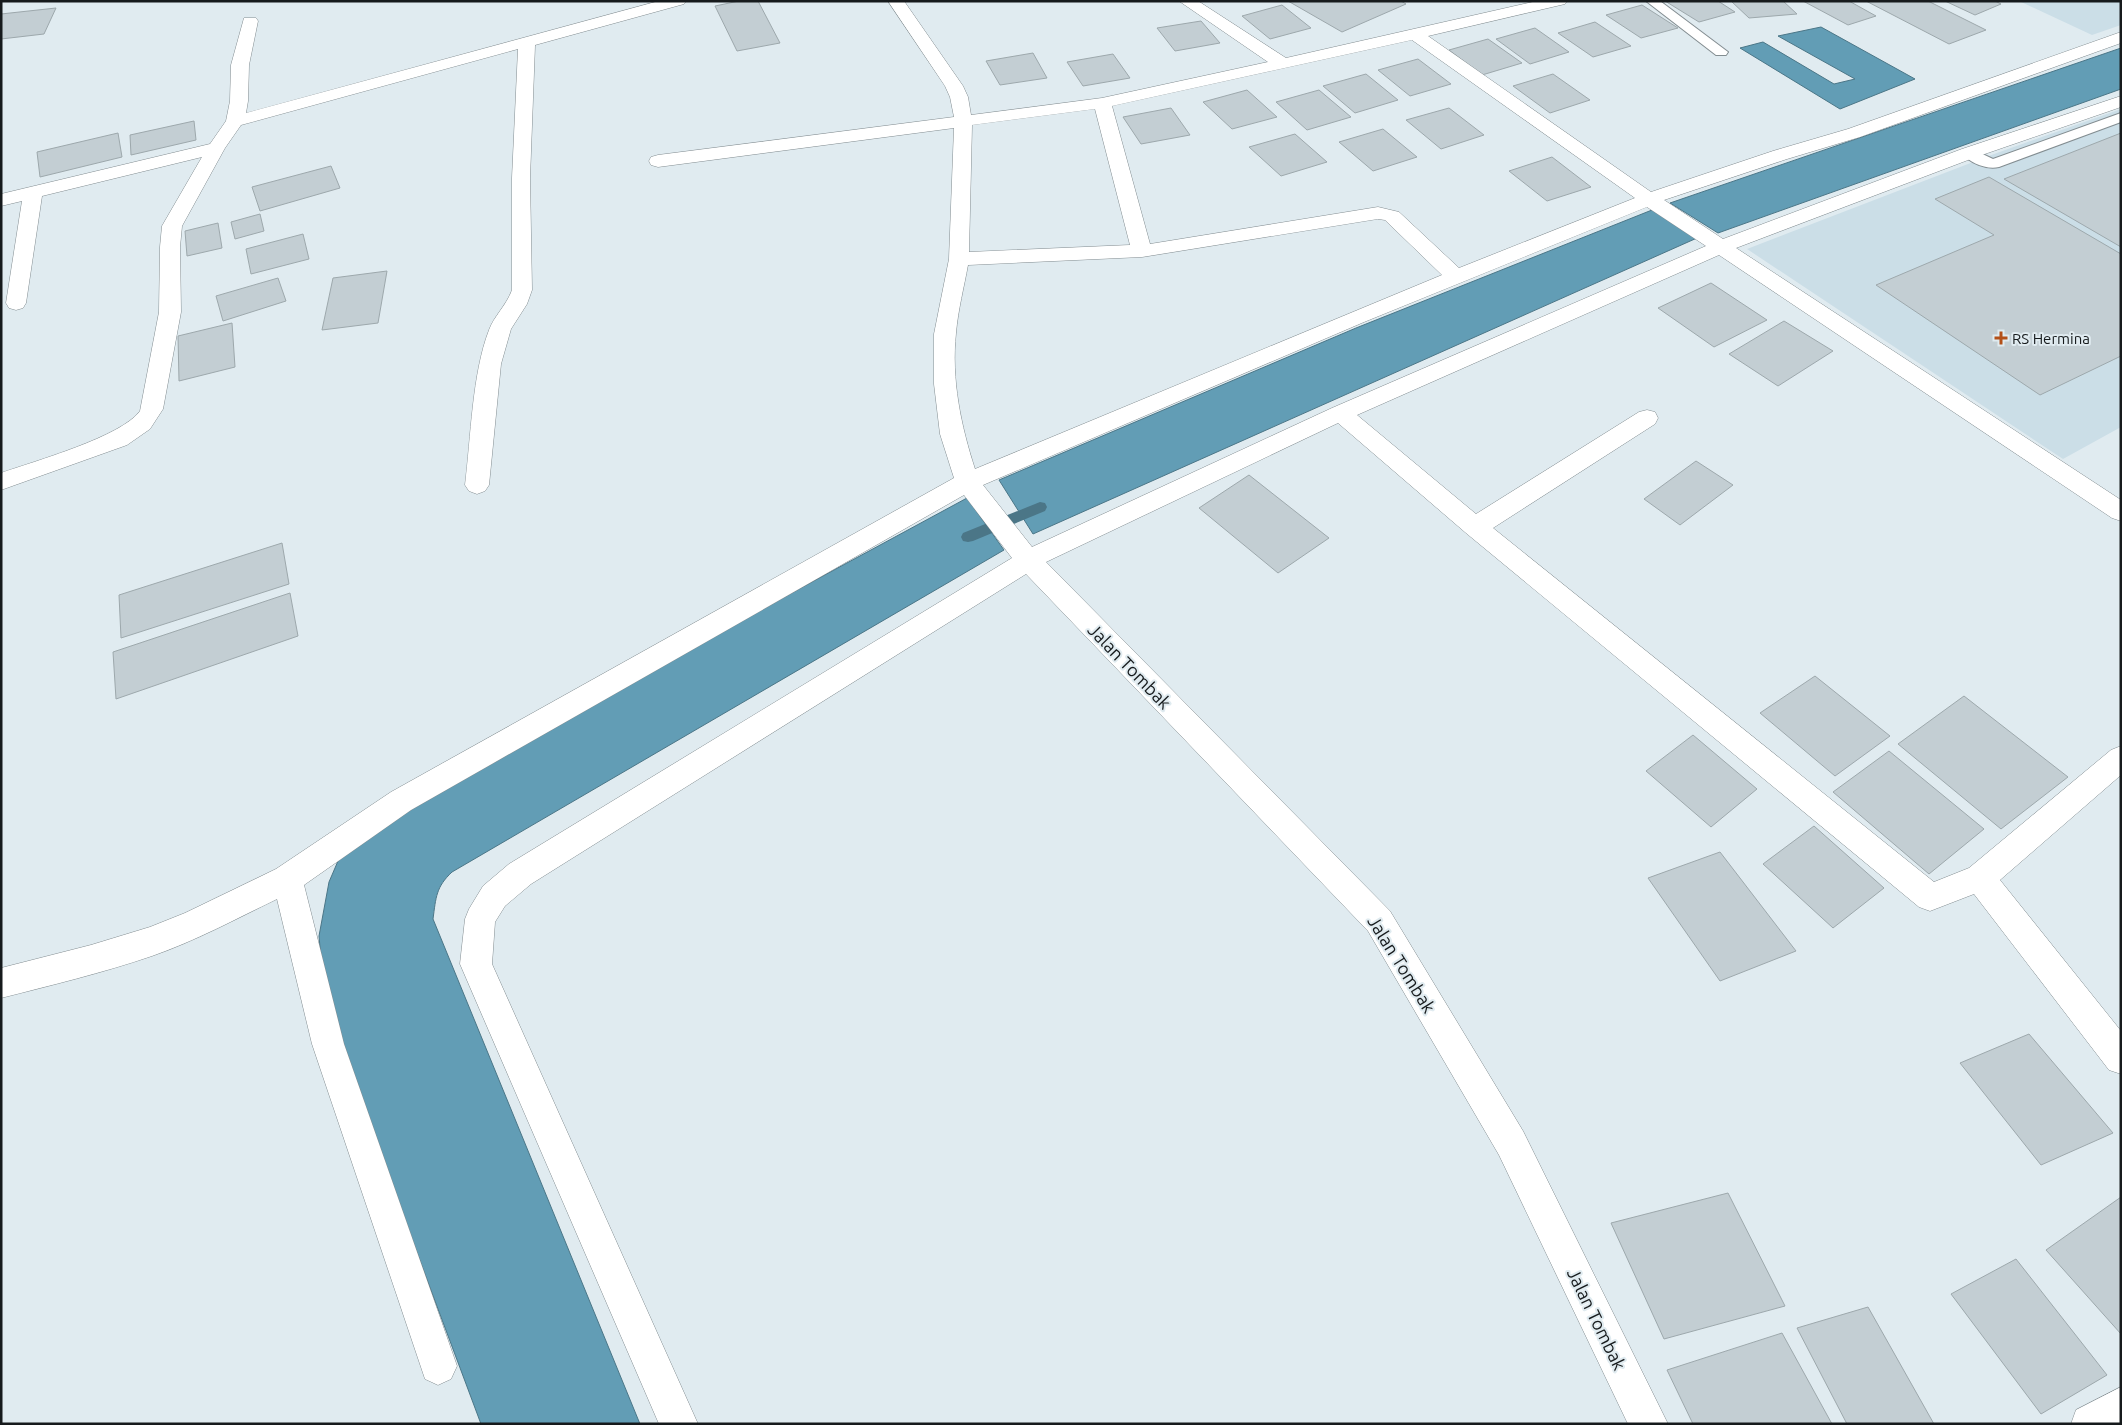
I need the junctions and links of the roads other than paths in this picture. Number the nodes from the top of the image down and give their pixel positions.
1 (678, 1) edge
2 (896, 1) edge
3 (1187, 1) edge
4 (1559, 1) edge
5 (1652, 1) edge
6 (250, 21) dead end
7 (1413, 34) junction
8 (2121, 38) edge
9 (527, 42) junction
10 (1721, 52) dead end
11 (1283, 64) junction
12 (2121, 101) edge
13 (1102, 103) junction
14 (2121, 117) edge
15 (235, 121) junction
16 (962, 123) junction
17 (216, 148) junction
18 (1969, 153) junction
19 (658, 161) dead end
20 (33, 192) junction
21 (1, 200) edge
22 (1654, 201) junction
23 (1716, 242) junction
24 (1142, 251) junction
25 (959, 259) junction
26 (1456, 277) junction
27 (16, 303) dead end
28 (1340, 413) junction
29 (1647, 418) dead end
30 (1, 482) edge
31 (477, 485) dead end
32 (973, 490) junction
33 (2121, 512) edge
34 (1475, 527) junction
35 (1023, 555) junction
36 (2121, 758) edge
37 (1980, 878) junction
38 (287, 879) junction
39 (1, 982) edge
40 (2121, 1058) edge
41 (438, 1366) dead end
42 (2121, 1406) edge
43 (679, 1424) edge
44 (1649, 1424) edge
45 (2090, 1424) edge

1 - 9 street
2 - 16 street
3 - 11 street
4 - 7 street
5 - 10 lane
6 - 15 street
7 - 11 street
7 - 22 street
8 - 22 street
9 - 15 street
9 - 31 street
11 - 13 street
12 - 18 street
13 - 16 street
13 - 24 street
14 - 18 lane
15 - 17 street
16 - 19 street
16 - 25 street
17 - 20 street
17 - 30 street
18 - 23 street
20 - 21 street
20 - 27 street
22 - 23 street
22 - 26 street
23 - 28 street
23 - 33 street
24 - 25 street
24 - 26 street
25 - 32 street
26 - 32 street
28 - 34 street
28 - 35 street
29 - 34 street
32 - 35 street, Jalan Tombak
32 - 38 street
34 - 37 street
35 - 43 street
35 - 44 street, Jalan Tombak
36 - 37 street
37 - 40 street
38 - 39 street
38 - 41 street
42 - 45 street

